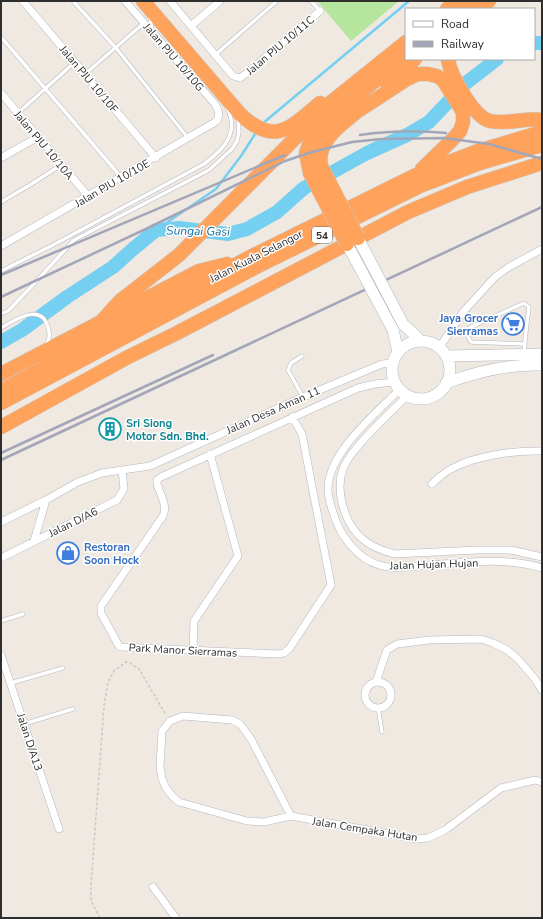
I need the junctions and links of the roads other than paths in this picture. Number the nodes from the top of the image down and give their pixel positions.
1 (23, 1) edge
2 (74, 1) edge
3 (125, 1) edge
4 (170, 1) edge
5 (220, 1) edge
6 (277, 1) edge
7 (312, 1) edge
8 (457, 1) edge
9 (470, 1) edge
10 (489, 1) edge
11 (493, 1) edge
12 (144, 6) edge
13 (448, 8) edge
14 (461, 8) edge
15 (478, 8) edge
16 (485, 8) edge
17 (320, 11) joint
18 (150, 16) junction
19 (144, 23) junction
20 (191, 26) junction
21 (153, 34) junction
22 (1, 37) edge
23 (405, 43) edge
24 (116, 48) junction
25 (215, 54) junction
26 (183, 55) dead end
27 (405, 56) edge
28 (414, 60) edge
29 (448, 60) edge
30 (75, 62) junction
31 (377, 65) junction
32 (85, 74) junction
33 (447, 77) junction
34 (46, 88) junction
35 (1, 93) edge
36 (226, 102) junction
37 (468, 110) junction
38 (358, 111) junction
39 (18, 113) junction
40 (219, 116) joint
41 (542, 120) edge
42 (542, 132) edge
43 (38, 138) junction
44 (188, 138) junction
45 (542, 145) edge
46 (1, 158) edge
47 (156, 158) junction
48 (542, 163) edge
49 (61, 165) junction
50 (315, 169) junction
51 (416, 175) junction
52 (121, 177) junction
53 (88, 196) junction
54 (1, 202) edge
55 (353, 241) junction
56 (1, 246) edge
57 (542, 249) edge
58 (250, 257) junction
59 (1, 271) edge
60 (1, 314) edge
61 (102, 321) junction
62 (1, 328) edge
63 (421, 342) junction
64 (524, 349) junction
65 (398, 352) junction
66 (443, 352) junction
67 (542, 354) edge
68 (37, 355) junction
69 (302, 356) dead end
70 (392, 363) junction
71 (542, 365) edge
72 (1, 374) edge
73 (446, 384) junction
74 (400, 389) junction
75 (1, 391) edge
76 (303, 396) junction
77 (1, 403) edge
78 (292, 417) junction
79 (1, 427) edge
80 (542, 451) edge
81 (210, 454) junction
82 (122, 470) junction
83 (432, 484) dead end
84 (46, 500) junction
85 (1, 522) edge
86 (34, 541) junction
87 (542, 557) edge
88 (1, 558) edge
89 (542, 568) edge
90 (23, 614) dead end
91 (1, 621) edge
92 (193, 651) junction
93 (1, 655) edge
94 (63, 668) dead end
95 (376, 682) junction
96 (11, 683) junction
97 (542, 690) edge
98 (378, 708) junction
99 (73, 709) dead end
100 (24, 724) junction
101 (382, 732) dead end
102 (542, 782) edge
103 (291, 816) junction
104 (59, 829) dead end
105 (153, 887) dead end
106 (176, 918) edge

1 - 30 street, Jalan PJU 10/10F
2 - 24 lane
3 - 19 street, Jalan PJU 10/10G
4 - 20 street
5 - 20 street
6 - 25 lane
7 - 17 lane
8 - 13 highway
9 - 14 highway
10 - 15 highway
11 - 16 highway
12 - 18 lane
12 - 36 highway
17 - 25 street, Jalan PJU 10/11C
18 - 21 lane
18 - 26 lane
19 - 21 street, Jalan PJU 10/10G
19 - 24 lane
20 - 25 street
21 - 40 street, Jalan PJU 10/10G
22 - 34 lane
23 - 31 highway
24 - 32 lane
24 - 44 lane
27 - 50 highway
28 - 38 highway
29 - 33 highway
30 - 32 street, Jalan PJU 10/10F
30 - 34 lane
31 - 36 highway
31 - 61 highway
32 - 47 street, Jalan PJU 10/10F
33 - 37 highway
33 - 38 highway
34 - 39 lane
34 - 52 lane
35 - 39 street, Jalan PJU 10/10A
36 - 59 lane
36 - 60 lane
37 - 41 highway
37 - 51 highway
38 - 50 highway
39 - 43 street, Jalan PJU 10/10A
40 - 44 street, Jalan PJU 10/10E
42 - 51 highway, Jalan Kuala Selangor / 54
43 - 46 street
43 - 49 street, Jalan PJU 10/10A
44 - 47 street, Jalan PJU 10/10E
45 - 77 highway, Jalan Kuala Selangor / 54
47 - 52 street, Jalan PJU 10/10E
48 - 55 highway
49 - 53 street, Jalan PJU 10/10A
49 - 54 lane
50 - 55 highway, bridge
51 - 58 highway, Jalan Kuala Selangor / 54
52 - 53 street, Jalan PJU 10/10E
53 - 56 street, Jalan PJU 10/10E
55 - 63 street, bridge
55 - 65 street, bridge
55 - 79 highway
57 - 66 street
58 - 61 highway
58 - 75 highway, Jalan Kuala Selangor / 54
61 - 68 highway
62 - 68 lane
63 - 65 street
63 - 66 street
64 - 64 lane
64 - 66 street
64 - 67 street
65 - 70 street
66 - 73 street
68 - 72 highway
69 - 76 lane
70 - 74 street
70 - 76 street, Jalan Desa Aman 11
71 - 73 street
73 - 74 street
74 - 78 street, Park Manor Sierramas
74 - 87 street, Jalan Hujan Hujan
74 - 89 street, Jalan Hujan Hujan
76 - 82 street, Jalan Desa Aman 11
78 - 81 street, Park Manor Sierramas
78 - 92 street, Park Manor Sierramas
80 - 83 street
81 - 92 street
81 - 92 street, Park Manor Sierramas
82 - 84 street, Jalan Desa Aman 11
82 - 86 street, Jalan D/A6
84 - 85 street, Jalan Desa Aman 11
84 - 86 street
86 - 88 street, Jalan D/A6
90 - 91 lane
93 - 96 street, Jalan D/A13
94 - 96 lane
95 - 97 street
95 - 98 street
95 - 98 street
96 - 100 street, Jalan D/A13
98 - 101 lane
99 - 100 lane
100 - 104 street, Jalan D/A13
102 - 103 street, Jalan Cempaka Hutan
103 - 103 street, Jalan Cempaka Hutan
105 - 106 street

